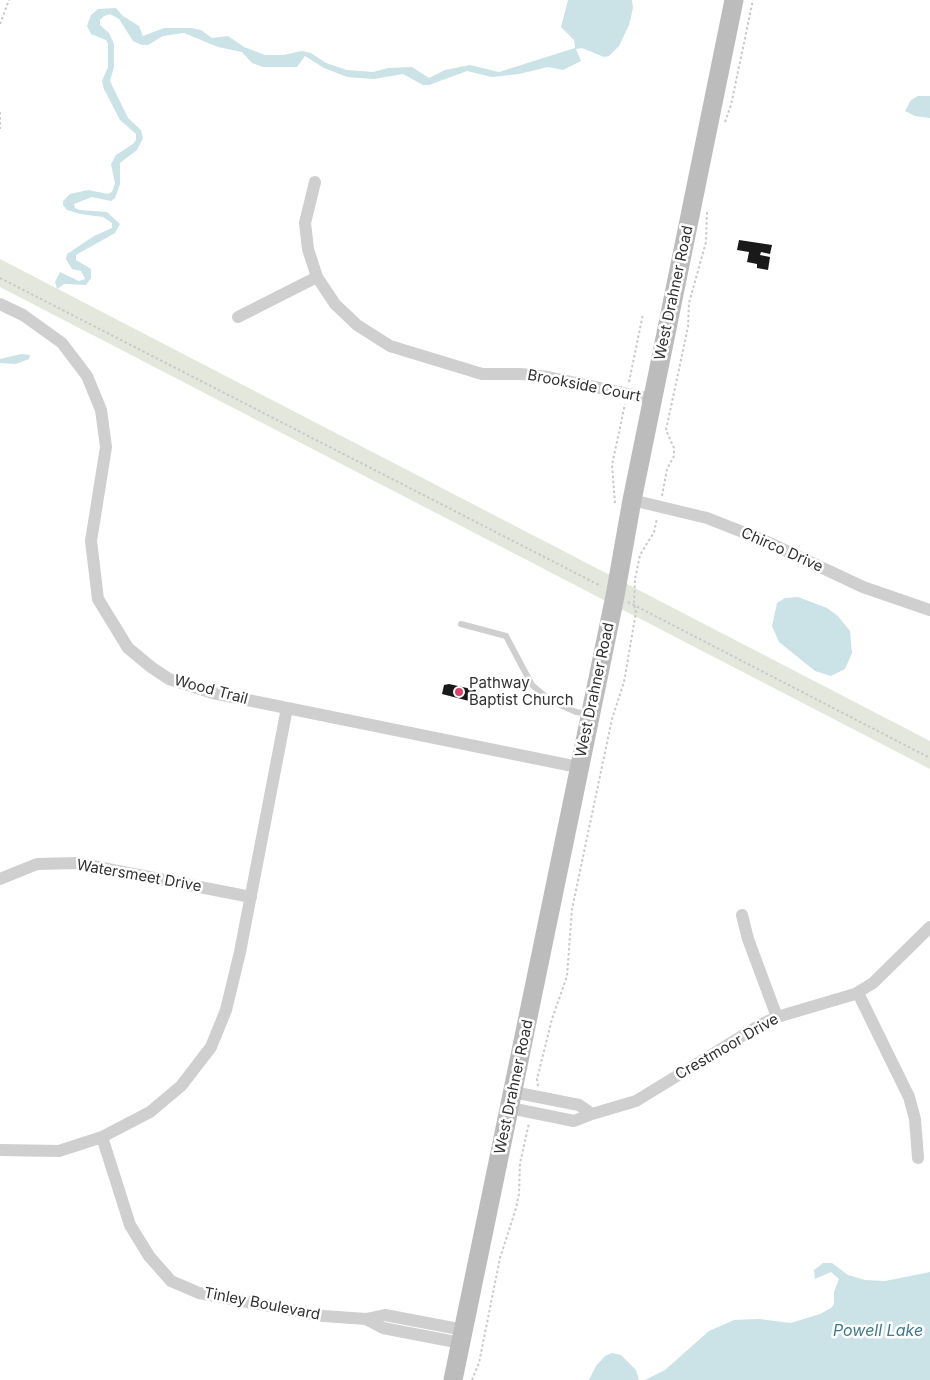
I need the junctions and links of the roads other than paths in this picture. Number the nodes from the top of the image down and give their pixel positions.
1 (734, 0) edge
2 (315, 182) dead end
3 (316, 277) junction
4 (0, 304) edge
5 (238, 317) dead end
6 (652, 399) junction
7 (624, 503) junction
8 (930, 610) edge
9 (461, 624) dead end
10 (287, 708) junction
11 (590, 714) junction
12 (578, 766) junction
13 (0, 879) edge
14 (251, 897) junction
15 (742, 915) dead end
16 (930, 926) edge
17 (858, 993) junction
18 (777, 1016) junction
19 (512, 1100) junction
20 (592, 1114) junction
21 (102, 1138) junction
22 (0, 1150) edge
23 (918, 1158) dead end
24 (462, 1336) junction
25 (453, 1380) edge

1 - 6 street, West Drahner Road
2 - 3 street, Brookside Court
3 - 5 street
3 - 6 street, Brookside Court
4 - 10 street, Wood Trail
6 - 7 street, West Drahner Road
7 - 8 street, Chirco Drive
7 - 11 street, West Drahner Road
9 - 11 lane
10 - 12 street, Wood Trail
10 - 14 street
11 - 12 street, West Drahner Road
12 - 19 street, West Drahner Road
13 - 14 street, Watersmeet Drive
14 - 21 street
15 - 18 street
16 - 17 street, Crestmoor Drive
17 - 18 street, Crestmoor Drive
17 - 23 street
18 - 20 street, Crestmoor Drive
19 - 20 street
19 - 20 street, Crestmoor Drive
19 - 24 street, West Drahner Road
21 - 22 street
21 - 24 street, Tinley Boulevard
24 - 25 street, West Drahner Road

